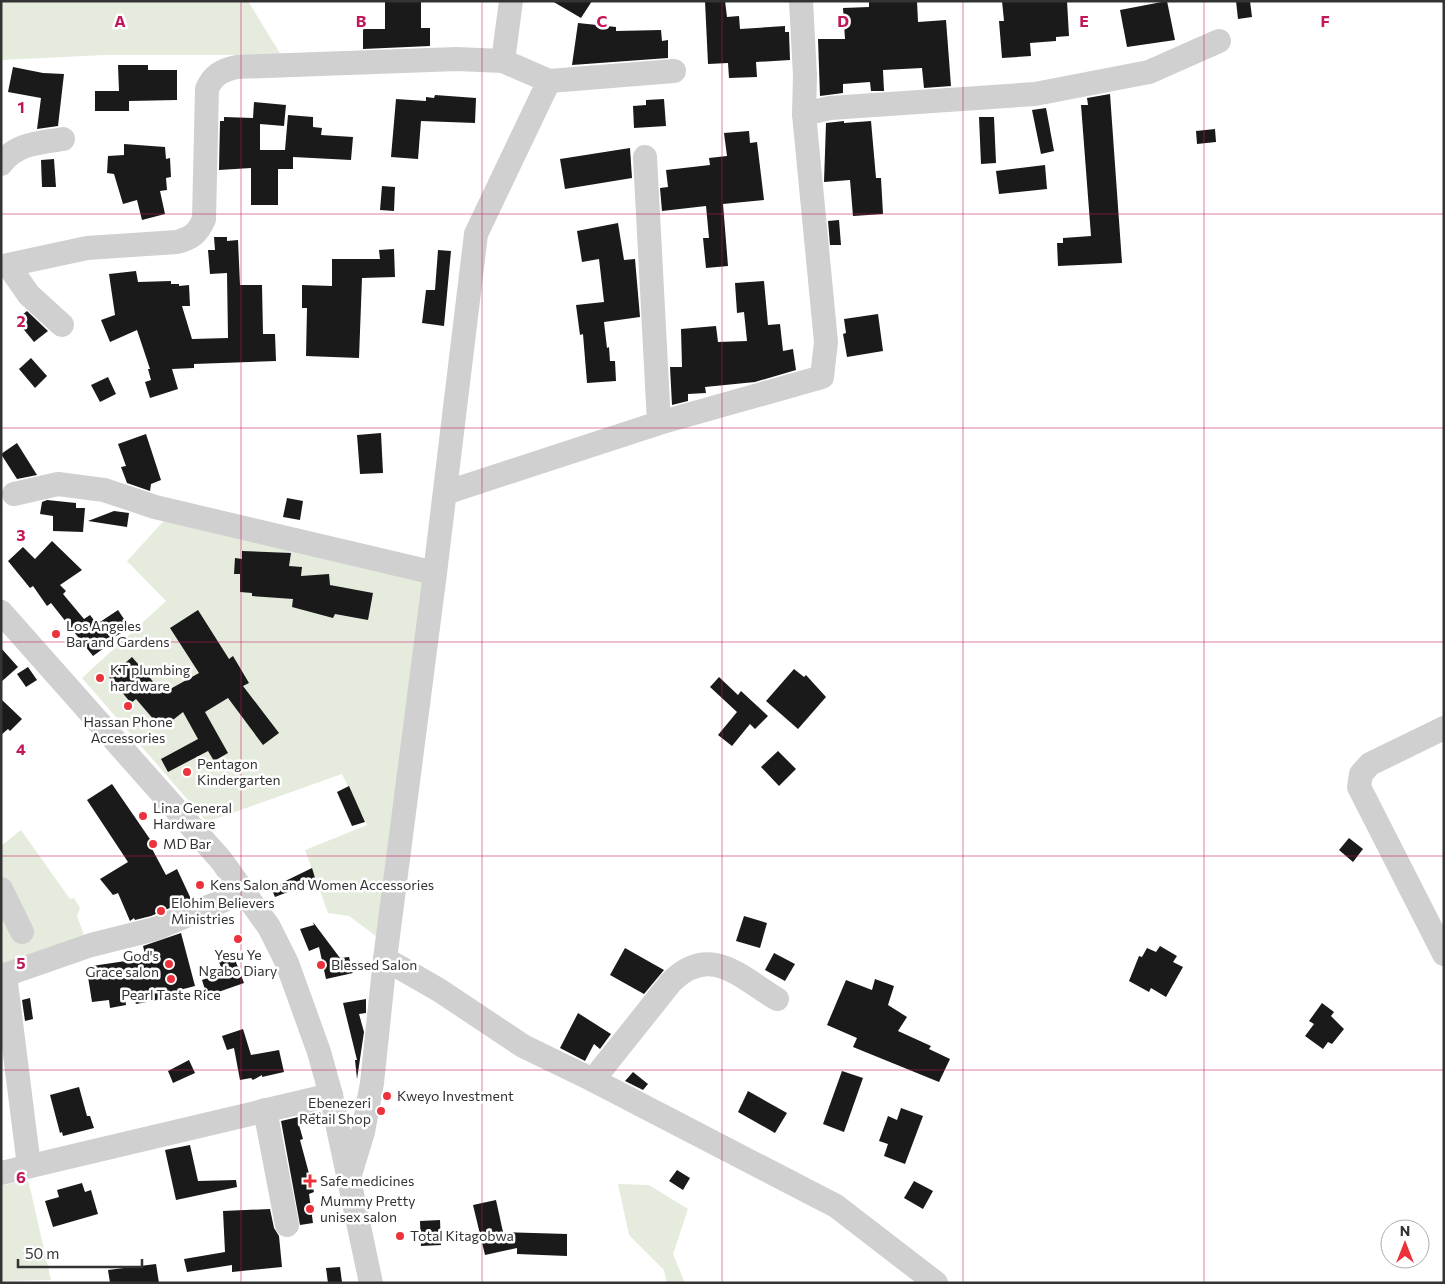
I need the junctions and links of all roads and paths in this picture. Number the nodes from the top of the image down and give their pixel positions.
1 (510, 1) edge
2 (801, 1) edge
3 (1219, 40) dead end
4 (503, 61) junction
5 (674, 71) dead end
6 (550, 82) junction
7 (804, 114) junction
8 (63, 139) dead end
9 (644, 157) dead end
10 (1, 164) edge
11 (3, 262) edge
12 (62, 325) dead end
13 (659, 423) junction
14 (445, 493) junction
15 (14, 494) dead end
16 (435, 573) junction
17 (1, 612) edge
18 (1444, 728) edge
19 (1, 889) edge
20 (244, 892) junction
21 (22, 932) dead end
22 (1444, 954) edge
23 (385, 959) junction
24 (777, 999) dead end
25 (593, 1080) junction
26 (331, 1095) junction
27 (265, 1110) junction
28 (28, 1166) junction
29 (1, 1173) edge
30 (348, 1181) junction
31 (288, 1224) dead end
32 (371, 1283) edge
33 (936, 1283) edge

1 - 4 street
2 - 7 street
3 - 7 street
4 - 6 street
4 - 11 street
5 - 6 street
6 - 14 street
7 - 13 street
8 - 10 street
9 - 13 street
11 - 12 street
13 - 14 street
14 - 16 street
15 - 16 street
16 - 23 street
17 - 20 street
18 - 22 street
19 - 21 street
20 - 26 street
20 - 28 street
23 - 25 street
23 - 30 street
24 - 25 street
25 - 33 street
26 - 27 street
26 - 30 street
27 - 28 street
27 - 31 street
28 - 29 street
30 - 32 street

